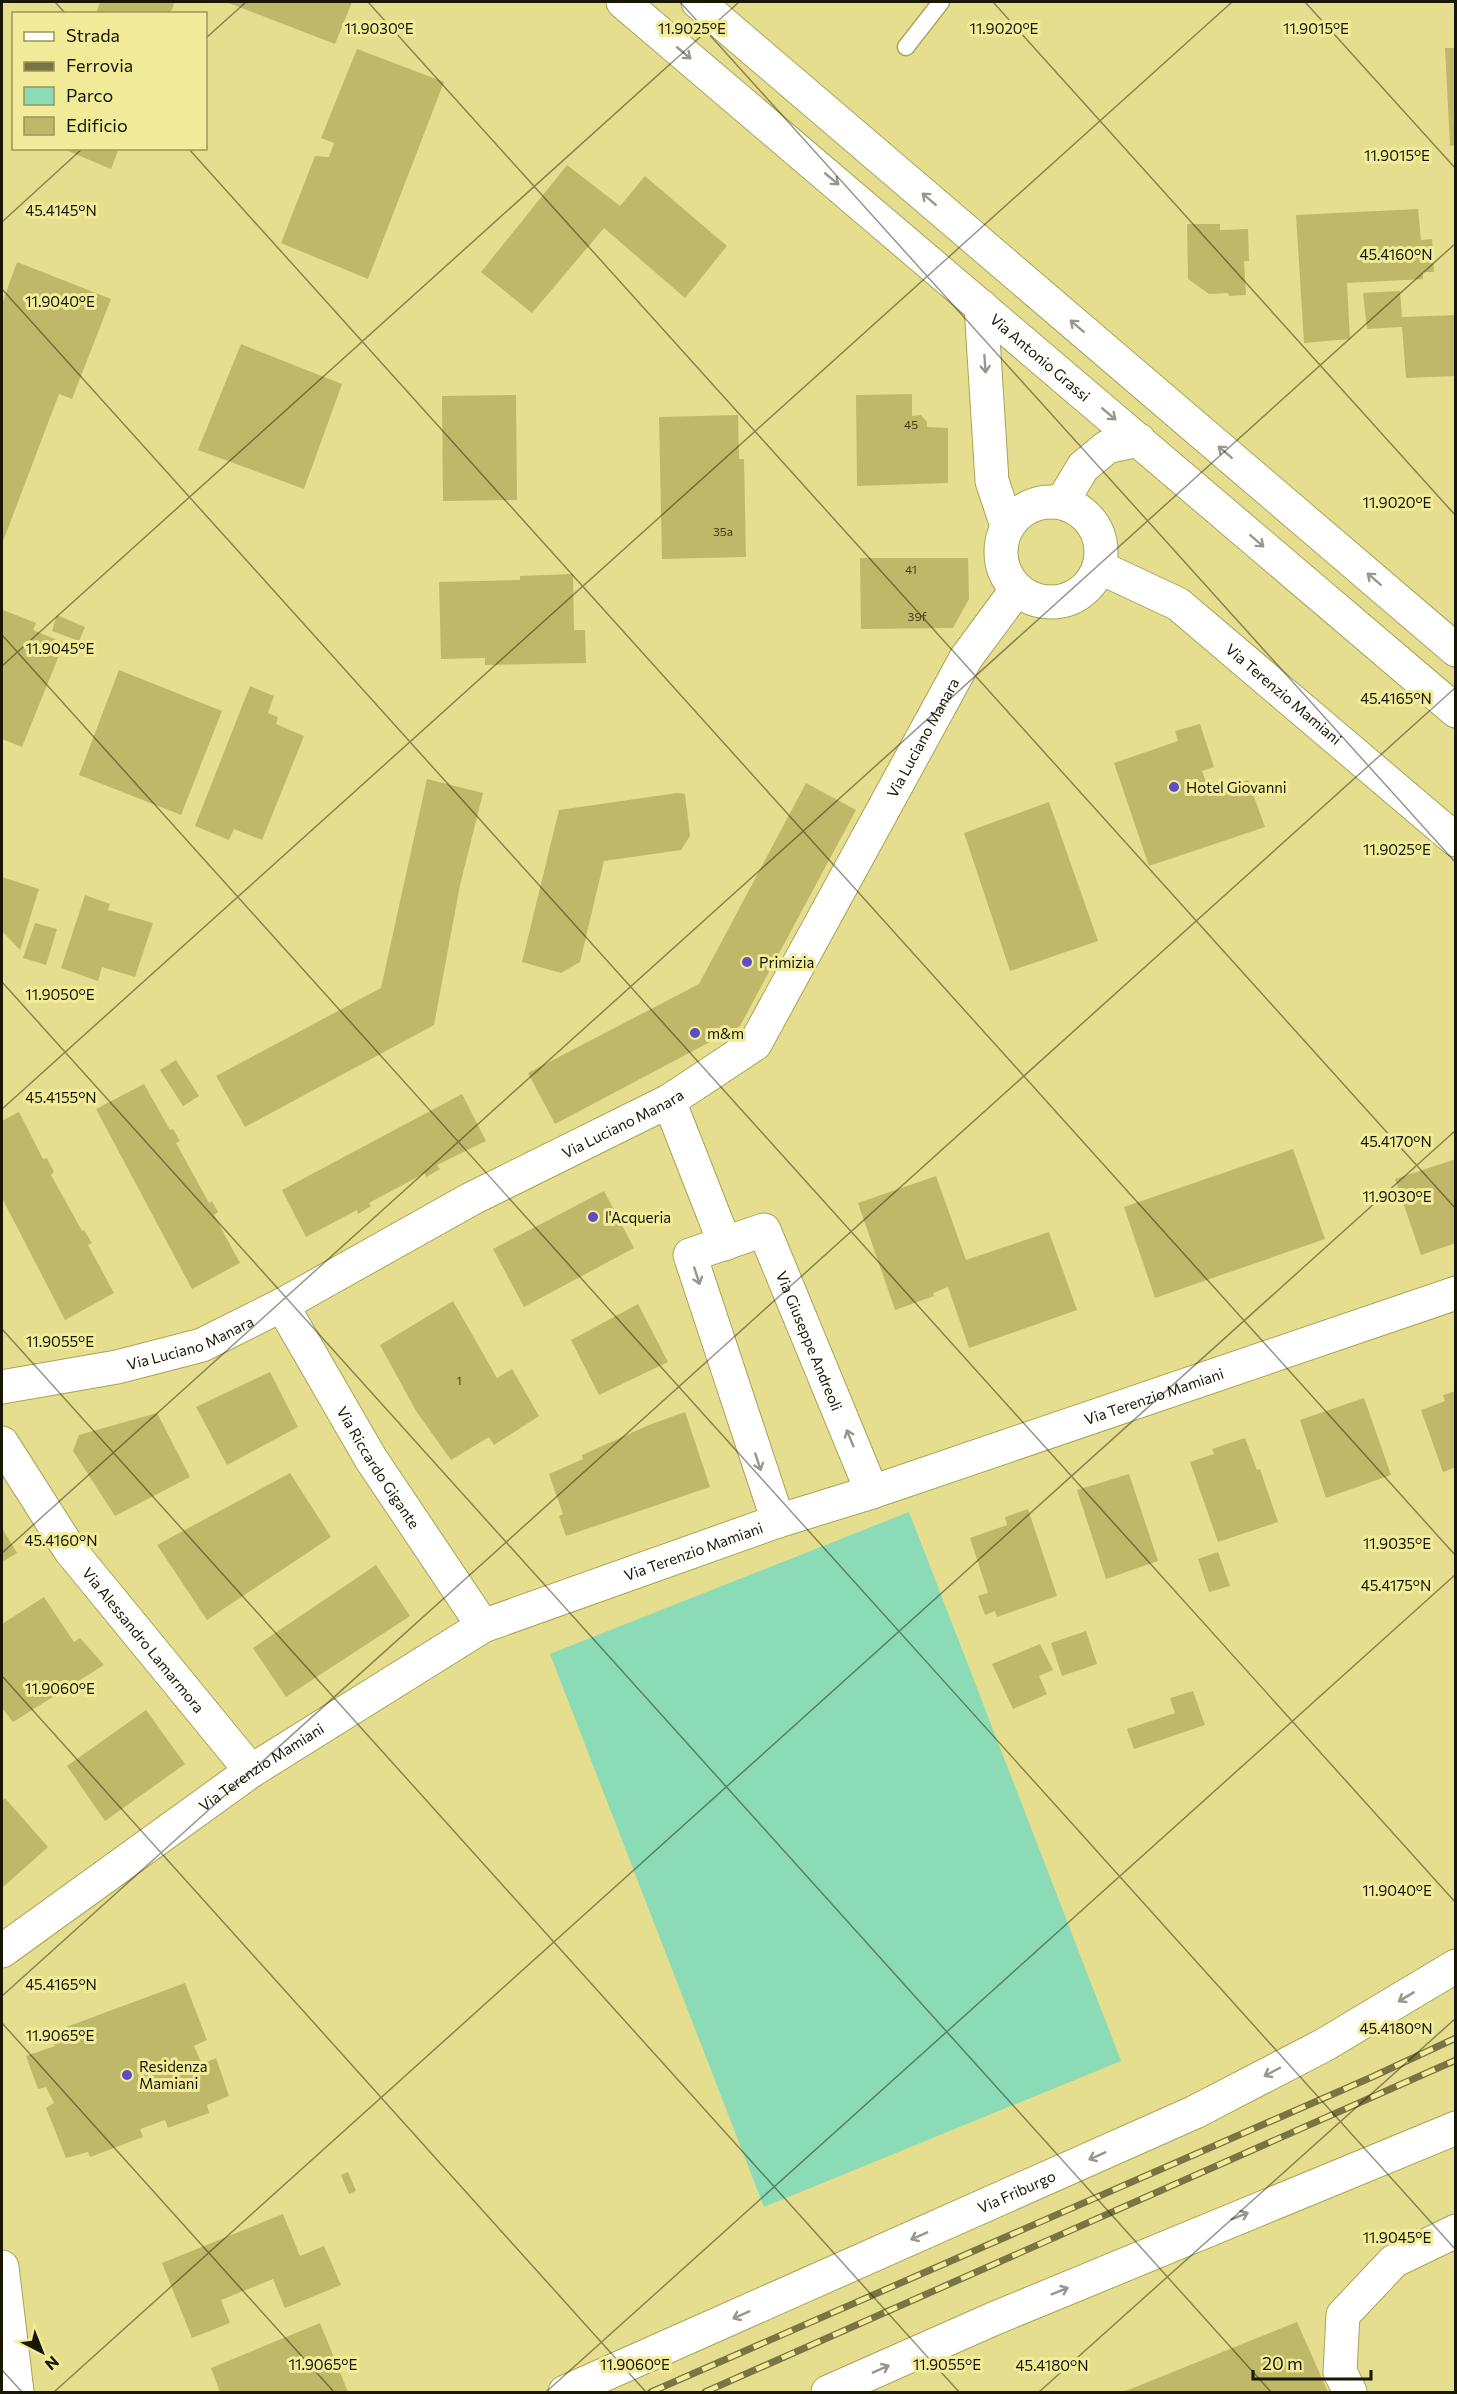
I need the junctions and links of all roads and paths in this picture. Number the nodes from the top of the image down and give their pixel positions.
1 (623, 2) edge
2 (698, 2) edge
3 (941, 2) edge
4 (906, 47) dead end
5 (981, 306) junction
6 (1139, 440) junction
7 (1062, 502) junction
8 (1007, 526) junction
9 (1099, 567) junction
10 (1017, 589) junction
11 (1418, 617) junction
12 (1455, 644) edge
13 (1455, 650) edge
14 (1455, 711) edge
15 (1455, 840) edge
16 (669, 1101) junction
17 (725, 1244) junction
18 (1455, 1293) edge
19 (282, 1305) junction
20 (2, 1387) edge
21 (2, 1443) edge
22 (872, 1492) junction
23 (778, 1521) junction
24 (483, 1626) junction
25 (251, 1771) junction
26 (2, 1951) edge
27 (1455, 1966) edge
28 (1452, 2128) edge
29 (1455, 2231) edge
30 (2, 2267) edge
31 (17, 2392) edge
32 (565, 2392) edge
33 (828, 2392) edge
34 (1350, 2392) edge

1 -> 5 street, Via Antonio Grassi
11 -> 2 street
3 - 4 lane
5 -> 6 street, Via Antonio Grassi
5 -> 8 street
6 - 7 street
6 -> 14 street, Via Antonio Grassi
7 - 8 street
7 - 9 street
8 - 10 street
9 - 10 street
9 - 15 street, Via Terenzio Mamiani
10 - 16 street, Via Luciano Manara
11 - 12 street
11 - 13 street
16 - 17 street
16 - 19 street, Via Luciano Manara
22 -> 17 street, Via Giuseppe Andreoli
17 -> 23 street, Via Giuseppe Andreoli
18 - 22 street, Via Terenzio Mamiani
19 - 20 street, Via Luciano Manara
19 - 24 street, Via Riccardo Gigante
21 - 25 street, Via Alessandro Lamarmora
22 - 23 street, Via Terenzio Mamiani
23 - 24 street, Via Terenzio Mamiani
24 - 25 street, Via Terenzio Mamiani
25 - 26 street, Via Terenzio Mamiani
27 -> 32 street, Via Friburgo
33 -> 28 street
29 - 34 street
30 - 31 street

